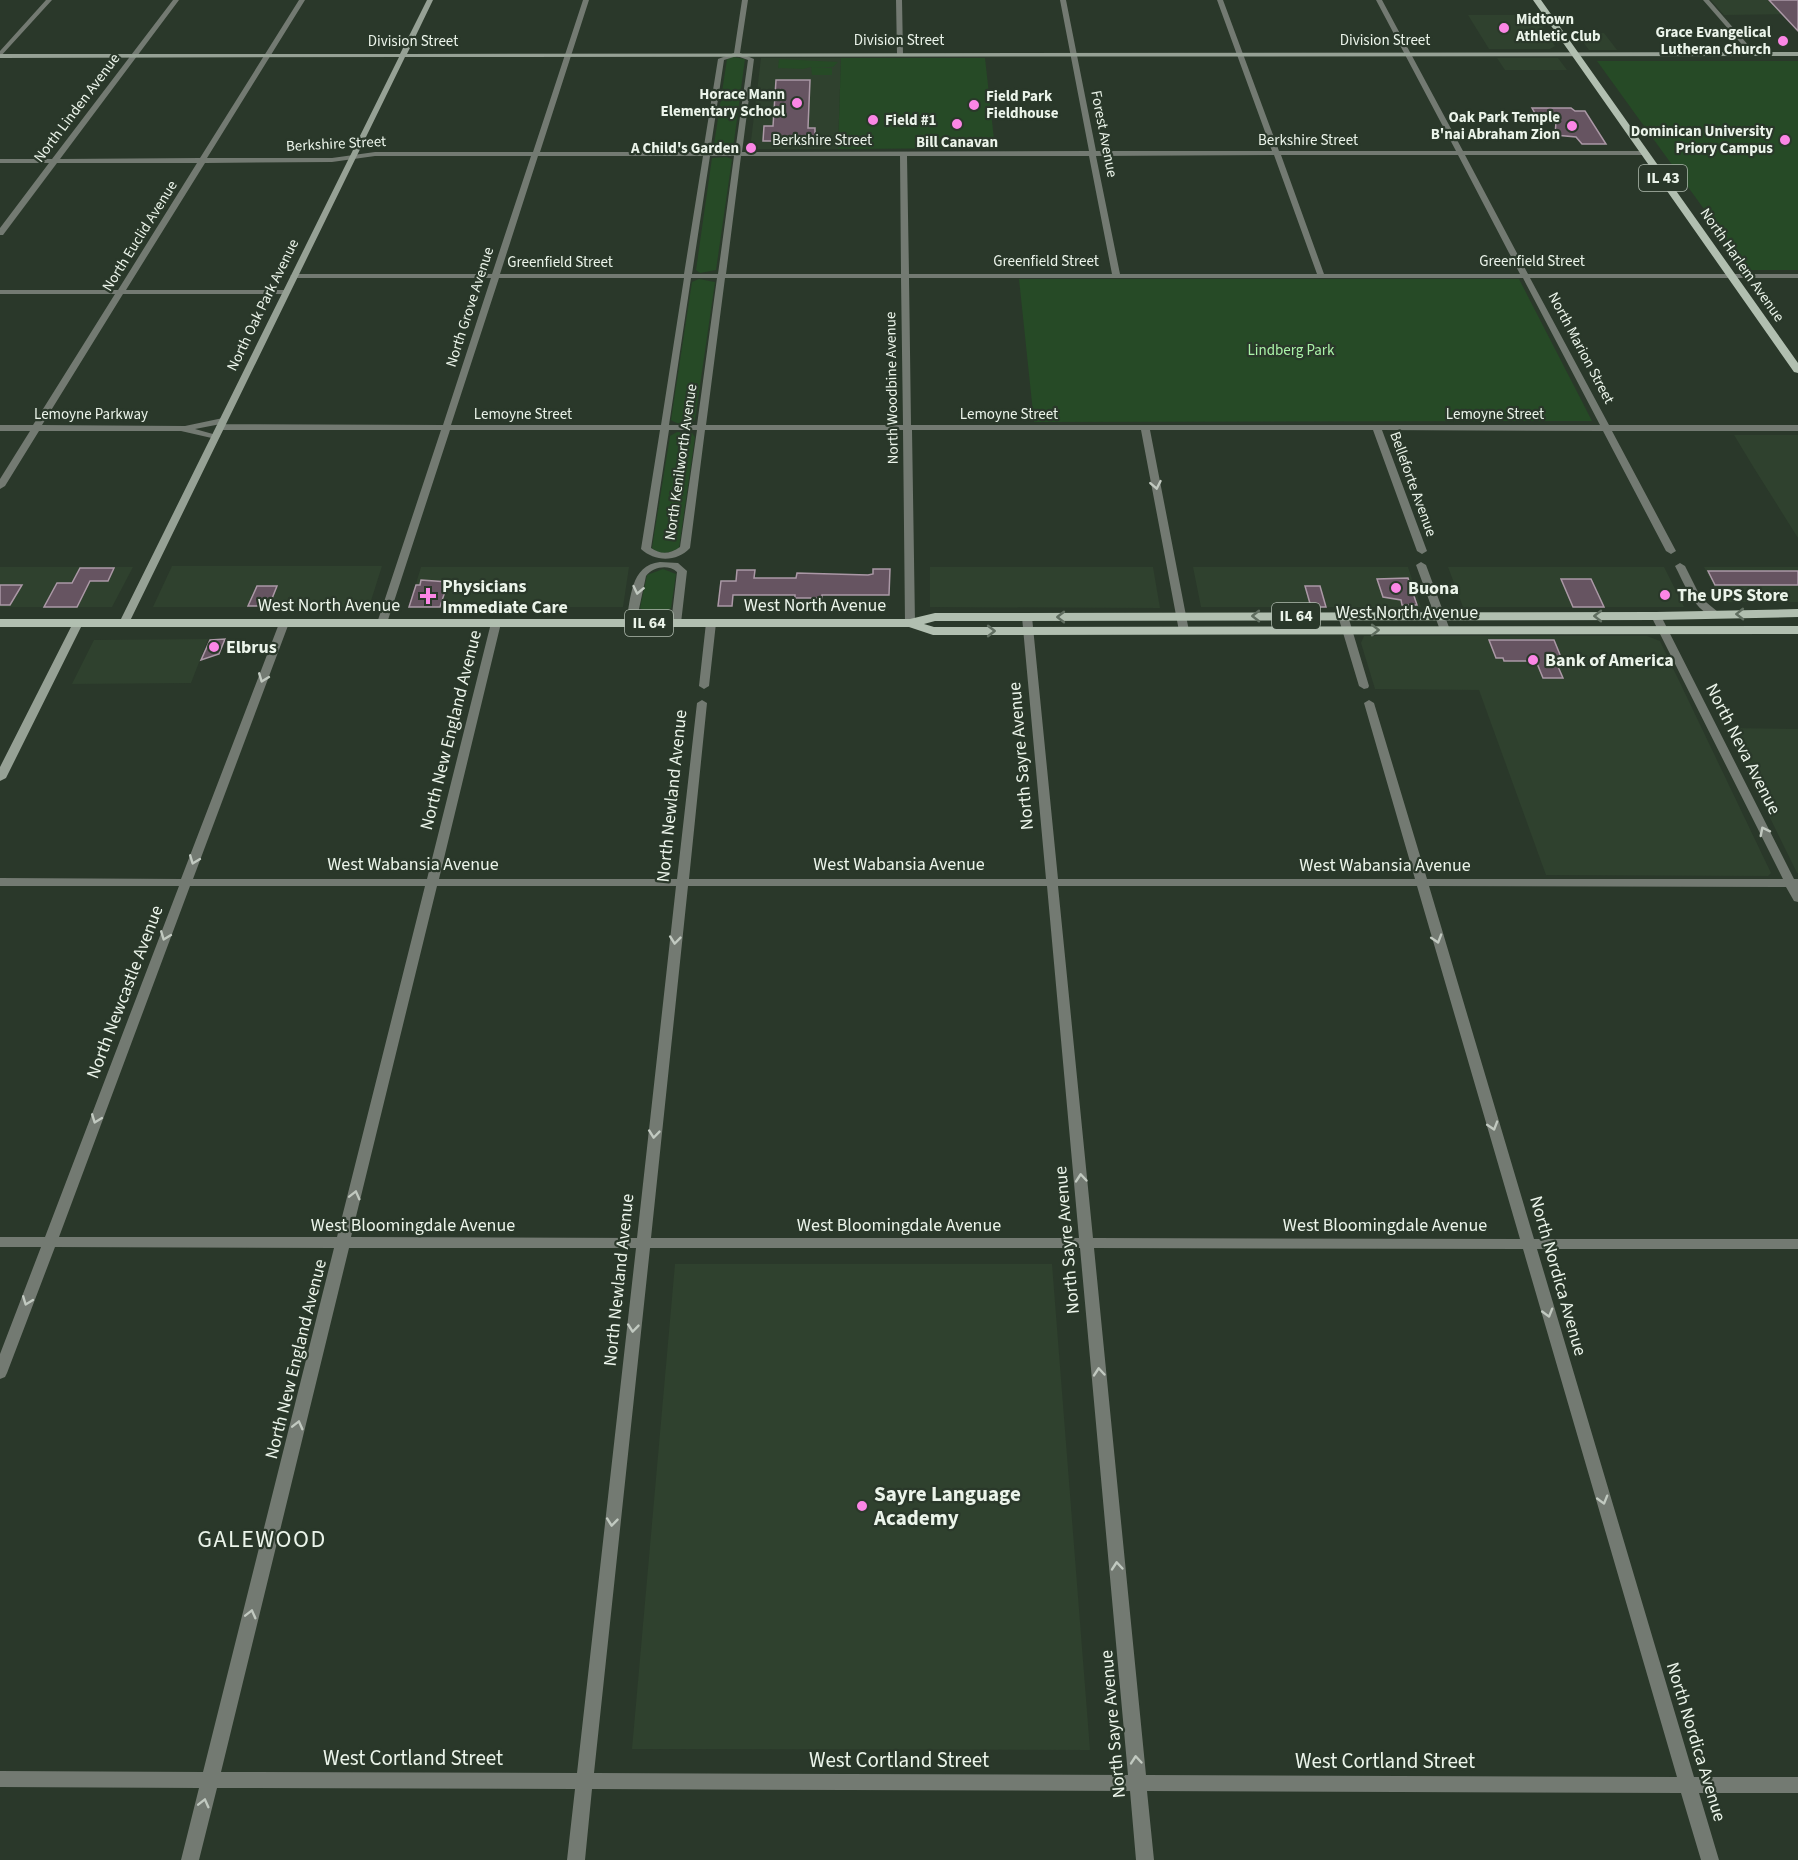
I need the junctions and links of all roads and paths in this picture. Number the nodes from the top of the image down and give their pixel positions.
1 (49, 0) edge
2 (176, 0) edge
3 (302, 0) edge
4 (430, 0) edge
5 (586, 0) edge
6 (745, 0) edge
7 (899, 0) edge
8 (1062, 0) edge
9 (1220, 0) edge
10 (1379, 0) edge
11 (1537, 0) edge
12 (1706, 0) edge
13 (1239, 53) junction
14 (1407, 53) junction
15 (737, 54) junction
16 (900, 54) junction
17 (1073, 54) junction
18 (1575, 54) junction
19 (1754, 54) junction
20 (1798, 54) edge
21 (0, 55) edge
22 (134, 55) junction
23 (268, 55) junction
24 (403, 55) junction
25 (567, 55) junction
26 (1092, 153) junction
27 (1276, 153) junction
28 (1460, 153) junction
29 (1645, 153) junction
30 (536, 154) junction
31 (706, 154) junction
32 (738, 154) junction
33 (903, 154) junction
34 (353, 157) junction
35 (0, 160) edge
36 (55, 160) junction
37 (203, 160) junction
38 (0, 233) edge
39 (1116, 274) junction
40 (687, 275) junction
41 (722, 275) junction
42 (905, 275) junction
43 (1321, 275) junction
44 (1525, 275) junction
45 (294, 276) junction
46 (495, 276) junction
47 (1731, 276) junction
48 (1798, 276) edge
49 (121, 291) junction
50 (286, 291) junction
51 (0, 292) edge
52 (1798, 370) edge
53 (0, 428) edge
54 (37, 428) junction
55 (182, 428) junction
56 (220, 428) junction
57 (446, 428) junction
58 (665, 428) junction
59 (703, 428) junction
60 (907, 428) junction
61 (1145, 428) junction
62 (1377, 428) junction
63 (1606, 428) junction
64 (1798, 428) edge
65 (0, 486) edge
66 (1422, 551) dead end
67 (1671, 551) dead end
68 (1421, 565) dead end
69 (1680, 566) dead end
70 (1697, 600) junction
71 (1798, 613) edge
72 (1714, 614) junction
73 (1656, 615) junction
74 (1694, 615) junction
75 (1181, 616) junction
76 (1343, 616) junction
77 (1439, 616) junction
78 (1027, 617) junction
79 (0, 623) edge
80 (78, 623) junction
81 (124, 623) junction
82 (284, 623) junction
83 (382, 623) junction
84 (496, 623) junction
85 (631, 623) junction
86 (676, 623) junction
87 (711, 623) junction
88 (910, 623) junction
89 (1347, 630) junction
90 (1444, 630) junction
91 (1664, 630) junction
92 (1798, 630) edge
93 (1028, 631) junction
94 (1184, 631) junction
95 (704, 686) dead end
96 (1364, 686) dead end
97 (702, 703) dead end
98 (1369, 703) dead end
99 (0, 778) edge
100 (0, 882) edge
101 (186, 882) junction
102 (432, 882) junction
103 (682, 882) junction
104 (1053, 882) junction
105 (1421, 883) junction
106 (1794, 883) edge
107 (1798, 898) edge
108 (0, 1242) edge
109 (50, 1242) junction
110 (343, 1243) junction
111 (643, 1243) junction
112 (1087, 1243) junction
113 (1528, 1244) junction
114 (1798, 1244) edge
115 (0, 1373) edge
116 (0, 1779) edge
117 (210, 1780) junction
118 (585, 1780) junction
119 (1138, 1784) junction
120 (1688, 1785) junction
121 (1798, 1785) edge
122 (190, 1860) edge
123 (576, 1860) edge
124 (1145, 1860) edge
125 (1710, 1860) edge

1 - 21 street
2 - 22 street, North Linden Avenue
3 - 23 street, North Euclid Avenue
4 - 24 street, North Oak Park Avenue
5 - 25 street, North Grove Avenue
6 - 15 street
7 - 16 street
8 - 17 street, Forest Avenue
9 - 13 street
10 - 14 street, North Marion Street
11 - 18 main road, North Harlem Avenue / IL 43
12 - 19 street
13 - 14 street, Division Street
13 - 17 street, Division Street
13 - 27 street
14 - 18 street, Division Street
14 - 28 street, North Marion Street
15 - 16 street, Division Street
15 - 25 street, Division Street
15 - 31 street, North Kenilworth Avenue
15 - 32 street, North Kenilworth Avenue
16 - 17 street, Division Street
17 - 26 street, Forest Avenue
18 - 19 street, Division Street
18 - 29 main road, North Harlem Avenue / IL 43
19 - 20 street, Division Street
21 - 22 street, Division Street
22 - 23 street, Division Street
22 - 36 street, North Linden Avenue
23 - 24 street, Division Street
23 - 37 street, North Euclid Avenue
24 - 25 street, Division Street
24 - 34 street, North Oak Park Avenue
25 - 30 street, North Grove Avenue
26 - 27 street, Berkshire Street
26 - 33 street, Berkshire Street
26 - 39 street, Forest Avenue
27 - 28 street, Berkshire Street
27 - 43 street
28 - 29 street, Berkshire Street
28 - 44 street, North Marion Street
29 - 47 main road, North Harlem Avenue / IL 43
30 - 31 street, Berkshire Street
30 - 34 street, Berkshire Street
30 - 46 street, North Grove Avenue
31 - 32 street, Berkshire Street
31 - 40 street, North Kenilworth Avenue
32 - 33 street, Berkshire Street
32 - 41 street, North Kenilworth Avenue
33 - 42 street, North Woodbine Avenue
34 - 37 street, Berkshire Street
34 - 45 street, North Oak Park Avenue
35 - 36 street, Berkshire Street
36 - 37 street, Berkshire Street
36 - 38 street, North Linden Avenue
37 - 49 street, North Euclid Avenue
39 - 42 street, Greenfield Street
39 - 43 street, Greenfield Street
40 - 41 street, Greenfield Street
40 - 46 street, Greenfield Street
40 - 58 street, North Kenilworth Avenue
41 - 42 street, Greenfield Street
41 - 59 street, North Kenilworth Avenue
42 - 60 street, North Woodbine Avenue
43 - 44 street, Greenfield Street
44 - 47 street, Greenfield Street
44 - 63 street, North Marion Street
45 - 46 street, Greenfield Street
45 - 50 street, North Oak Park Avenue
46 - 57 street, North Grove Avenue
47 - 48 street, Greenfield Street
47 - 52 main road, North Harlem Avenue / IL 43
49 - 50 street
49 - 51 street
49 - 54 street, North Euclid Avenue
50 - 56 street, North Oak Park Avenue
53 - 54 street, Lemoyne Parkway
54 - 55 street, Lemoyne Parkway
54 - 65 street, North Euclid Avenue
55 - 56 street, Lemoyne Parkway
55 - 56 street, Lemoyne Parkway
56 - 57 street, Lemoyne Street
56 - 81 street, North Oak Park Avenue
57 - 58 street, Lemoyne Street
57 - 83 street, North Grove Avenue
58 - 59 street, Lemoyne Street
58 - 59 street, North Kenilworth Avenue
59 - 60 street, Lemoyne Street
60 - 61 street, Lemoyne Street
60 - 88 street, North Woodbine Avenue
61 - 62 street, Lemoyne Street
61 -> 75 street
62 - 63 street, Lemoyne Street
62 - 66 street, Belleforte Avenue
63 - 64 street, Lemoyne Street
63 - 67 street, North Marion Street
68 - 77 street, Belleforte Avenue
69 - 70 street
70 - 72 street
70 - 74 street
71 -> 72 main road, West North Avenue / IL 64
72 - 74 main road, West North Avenue / IL 64
73 - 74 main road, West North Avenue / IL 64
73 -> 77 main road, West North Avenue / IL 64
73 - 91 street, North Neva Avenue
76 -> 75 main road, West North Avenue / IL 64
75 -> 78 main road, West North Avenue / IL 64
75 - 94 street
76 - 77 main road, West North Avenue / IL 64
76 - 89 street
77 - 90 street, Belleforte Avenue
78 - 88 main road, West North Avenue / IL 64
78 - 93 street, North Sayre Avenue
79 - 80 main road, West North Avenue / IL 64
80 - 81 main road, West North Avenue / IL 64
80 - 99 street
81 - 82 main road, West North Avenue / IL 64
82 - 83 main road, West North Avenue / IL 64
82 -> 101 street, North Newcastle Avenue
83 - 84 main road, West North Avenue / IL 64
84 - 85 main road, West North Avenue / IL 64
84 - 102 street, North New England Avenue
85 - 86 main road, West North Avenue / IL 64
86 -> 85 street, North Kenilworth Avenue
86 - 87 main road, West North Avenue / IL 64
87 - 88 main road, West North Avenue / IL 64
87 - 95 street
88 -> 93 main road, West North Avenue / IL 64
89 -> 90 main road, West North Avenue / IL 64
89 - 94 main road, West North Avenue / IL 64
89 - 96 street
90 - 91 main road, West North Avenue / IL 64
91 - 92 main road, West North Avenue / IL 64
106 -> 91 street, North Neva Avenue
93 - 94 main road, West North Avenue / IL 64
93 - 104 street, North Sayre Avenue
97 - 103 street, North Newland Avenue
98 - 105 street, North Nordica Avenue
100 - 101 street, West Wabansia Avenue
101 - 102 street, West Wabansia Avenue
101 -> 109 street, North Newcastle Avenue
102 - 103 street, West Wabansia Avenue
110 -> 102 street, North New England Avenue
103 - 104 street, West Wabansia Avenue
103 -> 111 street, North Newland Avenue
104 - 105 street, West Wabansia Avenue
112 -> 104 street, North Sayre Avenue
105 - 106 street, West Wabansia Avenue
105 -> 113 street, North Nordica Avenue
106 - 107 street, North Neva Avenue
108 - 109 street, West Bloomingdale Avenue
109 - 110 street, West Bloomingdale Avenue
109 -> 115 street, North Newcastle Avenue
110 - 111 street, West Bloomingdale Avenue
117 -> 110 street, North New England Avenue
111 - 112 street, West Bloomingdale Avenue
111 -> 118 street, North Newland Avenue
112 - 113 street, West Bloomingdale Avenue
119 -> 112 street, North Sayre Avenue
113 - 114 street, West Bloomingdale Avenue
113 -> 120 street, North Nordica Avenue
116 - 117 street, West Cortland Street
117 - 118 street, West Cortland Street
122 -> 117 street, North New England Avenue
118 - 119 street, West Cortland Street
118 - 123 street, North Newland Avenue
119 - 120 street, West Cortland Street
119 - 124 street, North Sayre Avenue
120 - 121 street, West Cortland Street
120 - 125 street, North Nordica Avenue

